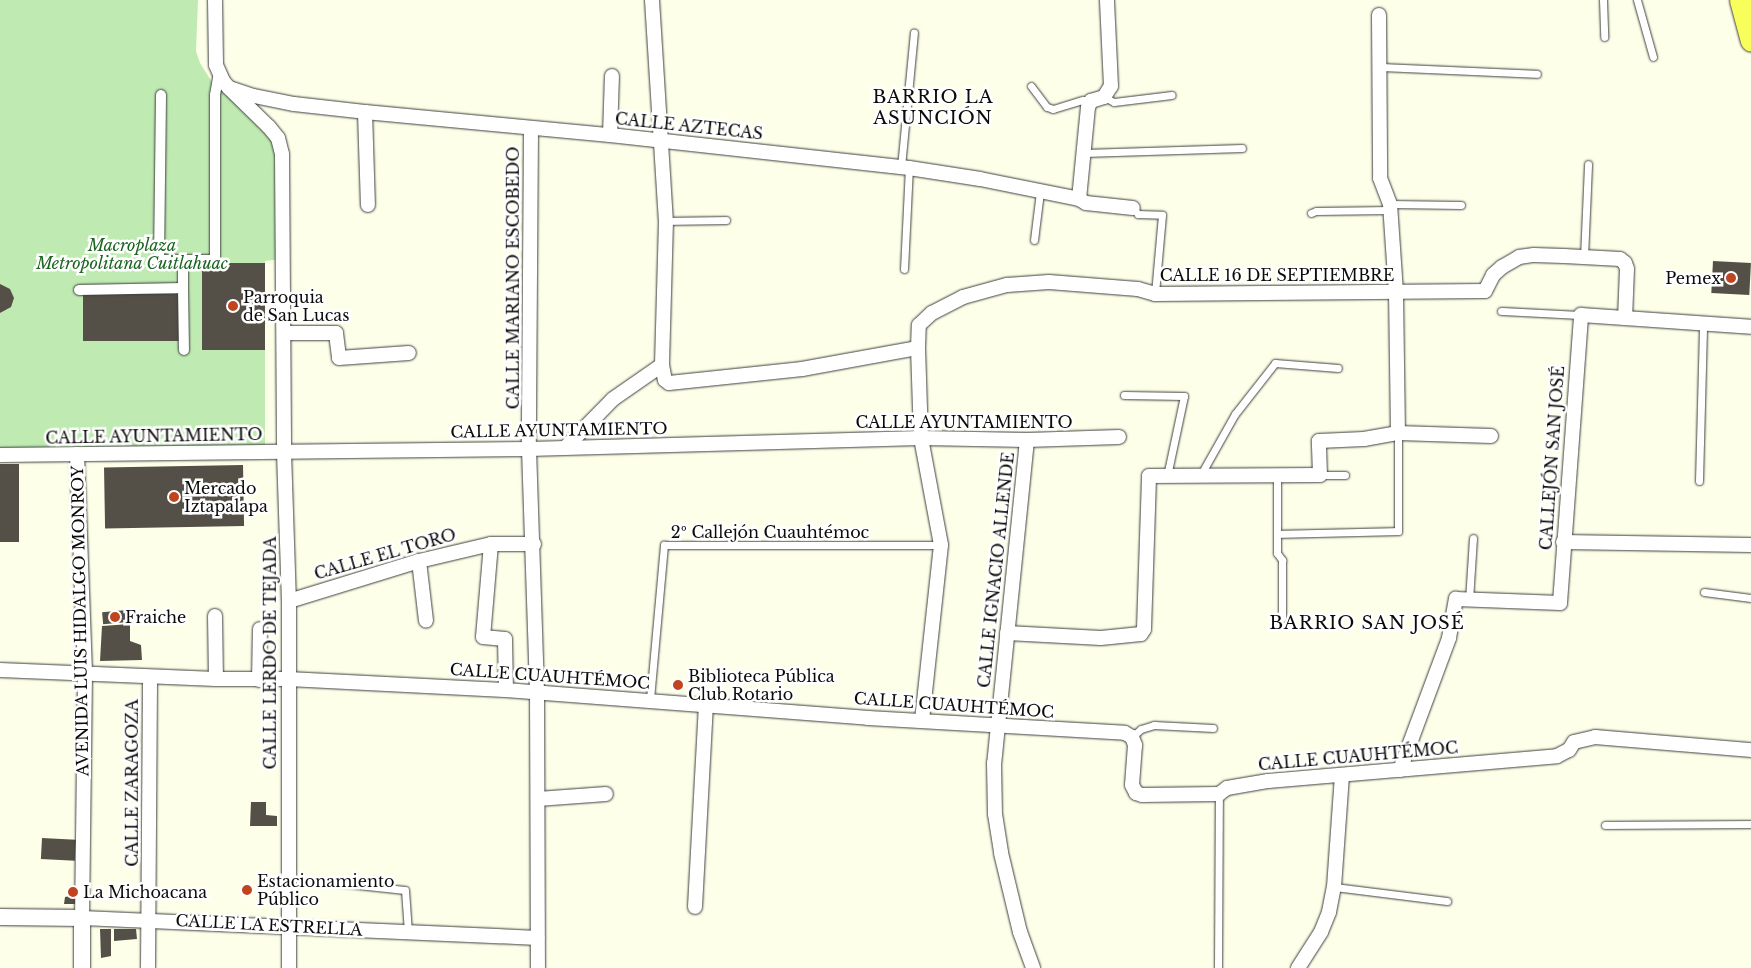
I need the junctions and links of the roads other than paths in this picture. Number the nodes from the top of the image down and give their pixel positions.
1 (215, 0) edge
2 (652, 0) edge
3 (1107, 0) edge
4 (1603, 0) edge
5 (1638, 0) edge
6 (1740, 0) edge
7 (1379, 14) dead end
8 (914, 33) dead end
9 (1604, 37) dead end
10 (1751, 41) edge
11 (1653, 57) dead end
12 (1379, 68) junction
13 (219, 72) junction
14 (1538, 74) dead end
15 (612, 76) dead end
16 (1031, 86) dead end
17 (229, 88) junction
18 (161, 95) dead end
19 (1172, 95) dead end
20 (1097, 99) junction
21 (365, 112) junction
22 (532, 129) junction
23 (610, 135) junction
24 (661, 141) junction
25 (1242, 148) dead end
26 (1084, 153) junction
27 (1588, 164) dead end
28 (905, 168) junction
29 (1040, 192) junction
30 (1079, 199) junction
31 (368, 205) dead end
32 (1461, 205) dead end
33 (1390, 207) junction
34 (1133, 208) joint
35 (1311, 213) dead end
36 (726, 220) dead end
37 (666, 221) junction
38 (1034, 240) dead end
39 (1584, 257) junction
40 (183, 260) junction
41 (904, 269) dead end
42 (183, 288) junction
43 (79, 290) dead end
44 (1396, 292) junction
45 (1155, 294) junction
46 (1501, 311) dead end
47 (1581, 315) junction
48 (1625, 318) junction
49 (1703, 324) junction
50 (1751, 327) edge
51 (284, 333) junction
52 (918, 348) junction
53 (184, 350) dead end
54 (409, 353) dead end
55 (662, 365) junction
56 (1338, 368) dead end
57 (1124, 395) dead end
58 (1398, 433) junction
59 (1490, 436) dead end
60 (1119, 437) dead end
61 (921, 438) junction
62 (1027, 440) junction
63 (566, 447) junction
64 (529, 448) junction
65 (284, 452) junction
66 (77, 454) junction
67 (0, 455) edge
68 (1320, 475) junction
69 (1345, 475) dead end
70 (1167, 476) junction
71 (1200, 476) junction
72 (1277, 476) junction
73 (1699, 481) dead end
74 (1277, 534) junction
75 (1474, 538) dead end
76 (1563, 542) junction
77 (491, 544) junction
78 (534, 544) junction
79 (940, 545) junction
80 (1751, 545) edge
81 (419, 561) junction
82 (1704, 592) dead end
83 (1751, 598) edge
84 (289, 600) junction
85 (1469, 600) junction
86 (215, 616) dead end
87 (1282, 618) dead end
88 (426, 621) dead end
89 (260, 629) dead end
90 (1007, 633) junction
91 (0, 670) edge
92 (85, 674) junction
93 (150, 677) junction
94 (216, 679) junction
95 (288, 679) junction
96 (259, 680) junction
97 (506, 690) junction
98 (537, 692) junction
99 (650, 699) junction
100 (706, 705) junction
101 (922, 720) junction
102 (997, 726) junction
103 (1213, 728) dead end
104 (1132, 737) junction
105 (1751, 750) edge
106 (1400, 770) junction
107 (1342, 775) junction
108 (606, 794) dead end
109 (1219, 794) junction
110 (538, 799) junction
111 (1751, 824) edge
112 (1605, 825) dead end
113 (330, 882) dead end
114 (1334, 887) junction
115 (1447, 901) dead end
116 (695, 907) dead end
117 (0, 917) edge
118 (82, 918) junction
119 (149, 920) junction
120 (288, 926) junction
121 (408, 932) junction
122 (538, 938) junction
123 (82, 968) edge
124 (148, 968) edge
125 (289, 968) edge
126 (538, 968) edge
127 (1033, 968) edge
128 (1218, 968) edge
129 (1298, 968) edge

1 - 13 street
2 - 24 street
3 - 20 street
4 - 9 lane
5 - 11 lane
6 - 10 main road
7 - 12 street
8 - 28 lane
12 - 14 lane
12 - 33 street
13 - 17 street, CALLE LERDO DE TEJADA
13 - 40 street
15 - 23 street
16 - 20 lane
17 - 21 street, CALLE AZTECAS
17 - 51 street, CALLE LERDO DE TEJADA
18 - 40 street
19 - 20 lane
20 - 26 street
21 - 22 street, CALLE AZTECAS
21 - 31 street
22 - 23 street, CALLE AZTECAS
22 - 64 street, CALLE MARIANO ESCOBEDO
23 - 24 street, CALLE AZTECAS
24 - 28 street, CALLE AZTECAS
24 - 37 street
25 - 26 lane
26 - 30 street
27 - 39 lane
28 - 29 street, CALLE AZTECAS
28 - 41 lane
29 - 30 street, CALLE AZTECAS
29 - 38 lane
30 - 34 street, CALLE AZTECAS
32 - 33 lane
33 - 35 lane
33 - 44 street
34 - 45 lane, CALLE AZTECAS
36 - 37 lane
37 - 55 street
39 - 44 street, CALLE 16 DE SEPTIEMBRE
39 - 48 street, CALLE 16 DE SEPTIEMBRE
40 - 42 street
42 - 43 street
42 - 53 street
44 - 45 street, CALLE 16 DE SEPTIEMBRE
44 - 58 street
45 - 52 street, CALLE 16 DE SEPTIEMBRE
46 - 47 lane
47 - 48 street
47 - 76 street, CALLEJÓN SAN JOSÉ
48 - 49 street
49 - 50 street
49 - 73 lane
51 - 54 street
51 - 65 street, CALLE LERDO DE TEJADA
52 - 55 street
52 - 61 street, CALLE 16 DE SEPTIEMBRE
55 - 63 street
56 - 71 lane
57 - 70 lane
58 - 59 street
58 - 68 street
58 - 74 lane
60 - 62 street, CALLE AYUNTAMIENTO
61 - 62 street, CALLE AYUNTAMIENTO
61 - 63 street, CALLE AYUNTAMIENTO
61 - 79 street, CALLE 16 DE SEPTIEMBRE
62 - 90 street, CALLE IGNACIO ALLENDE
63 - 64 street, CALLE AYUNTAMIENTO
64 - 65 street, CALLE AYUNTAMIENTO
64 - 78 street, CALLE MARIANO ESCOBEDO
65 - 66 street, CALLE AYUNTAMIENTO
65 - 84 street, CALLE LERDO DE TEJADA
66 - 67 street, CALLE AYUNTAMIENTO
66 - 92 street, AVENIDA LUIS HIDALGO MONROY
68 - 69 lane
68 - 72 street
70 - 71 street
70 - 90 street
71 - 72 street
72 - 74 lane
74 - 87 lane
75 - 85 lane
76 - 80 street
76 - 85 street, CALLEJÓN SAN JOSÉ
77 - 78 street, CALLE EL TORO
77 - 81 street, CALLE EL TORO
77 - 97 street
78 - 98 street, CALLE MARIANO ESCOBEDO
79 - 99 lane, 2º Callejón Cuauhtémoc
79 - 101 street, CALLE 16 DE SEPTIEMBRE
81 - 84 street, CALLE EL TORO
81 - 88 street
82 - 83 lane
84 - 95 street, CALLE LERDO DE TEJADA
85 - 106 street
86 - 94 street
89 - 96 street
90 - 102 street, CALLE IGNACIO ALLENDE
91 - 92 street, CALLE CUAUHTÉMOC
92 - 93 street, CALLE CUAUHTÉMOC
92 - 118 street, AVENIDA LUIS HIDALGO MONROY
93 - 94 street, CALLE CUAUHTÉMOC
93 - 119 street, CALLE ZARAGOZA
94 - 96 street, CALLE CUAUHTÉMOC
95 - 96 street, CALLE CUAUHTÉMOC
95 - 97 street, CALLE CUAUHTÉMOC
95 - 120 street, CALLE LERDO DE TEJADA
97 - 98 street, CALLE CUAUHTÉMOC
98 - 99 street, CALLE CUAUHTÉMOC
98 - 110 street, CALLE MARIANO ESCOBEDO
99 - 100 street, CALLE CUAUHTÉMOC
100 - 101 street, CALLE CUAUHTÉMOC
100 - 116 street
101 - 102 street, CALLE CUAUHTÉMOC
102 - 104 street, CALLE CUAUHTÉMOC
102 - 127 street, CALLE IGNACIO ALLENDE
103 - 104 lane
104 - 109 street, CALLE CUAUHTÉMOC
105 - 106 street, CALLE CUAUHTÉMOC
106 - 107 street, CALLE CUAUHTÉMOC
107 - 109 street, CALLE CUAUHTÉMOC
107 - 114 street
108 - 110 street
109 - 128 lane
110 - 122 street, CALLE MARIANO ESCOBEDO
111 - 112 lane
113 - 121 lane
114 - 115 lane
114 - 129 street
117 - 118 street, CALLE LA ESTRELLA
118 - 119 street, CALLE LA ESTRELLA
118 - 123 street, AVENIDA LUIS HIDALGO MONROY
119 - 120 street, CALLE LA ESTRELLA
119 - 124 street, CALLE ZARAGOZA
120 - 121 street, CALLE LA ESTRELLA
120 - 125 street, CALLE LERDO DE TEJADA
121 - 122 street, CALLE LA ESTRELLA
122 - 126 street, CALLE MARIANO ESCOBEDO

